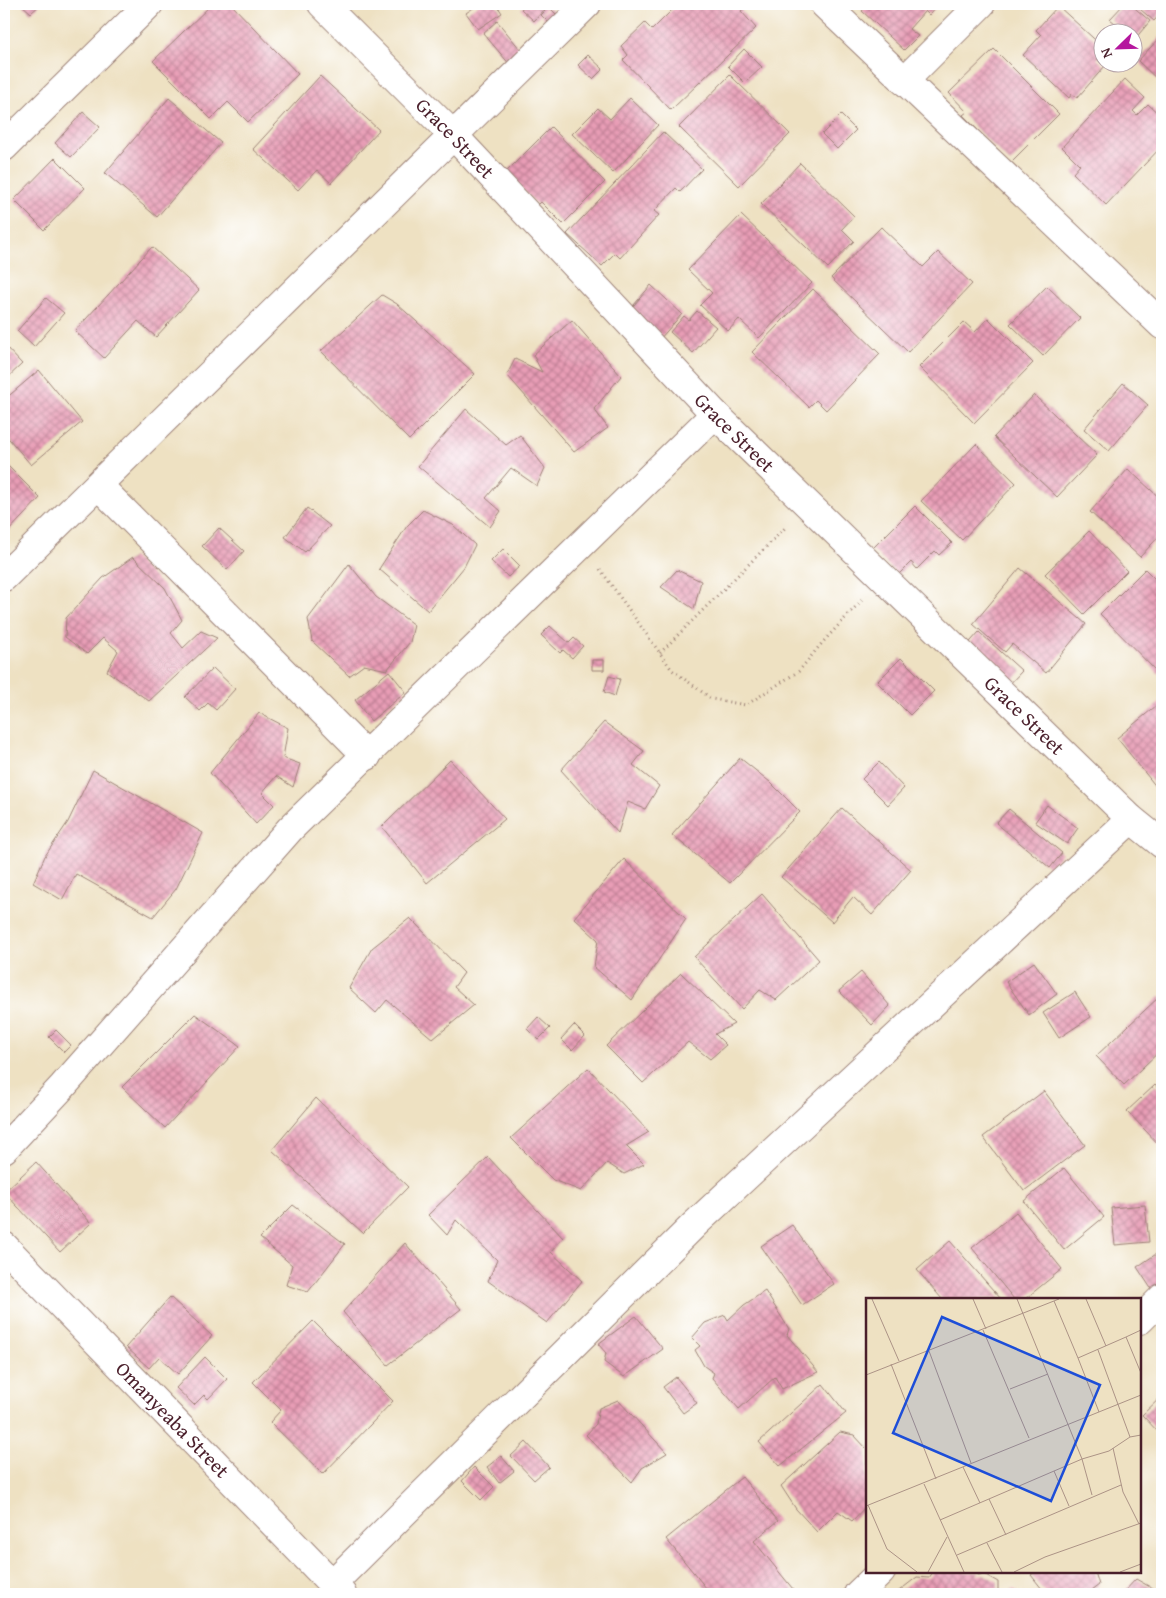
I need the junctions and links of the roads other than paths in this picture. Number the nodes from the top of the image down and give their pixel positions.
1 (149, 4) edge
2 (322, 4) edge
3 (587, 4) edge
4 (824, 4) edge
5 (981, 4) edge
6 (904, 81) junction
7 (454, 136) junction
8 (4, 147) edge
9 (1162, 325) edge
10 (716, 414) junction
11 (99, 486) junction
12 (4, 577) edge
13 (367, 756) junction
14 (1131, 819) junction
15 (1162, 844) edge
16 (4, 1149) edge
17 (4, 1246) edge
18 (1162, 1298) edge
19 (1141, 1319) edge
20 (881, 1573) edge
21 (338, 1589) edge
22 (858, 1594) edge

1 - 8 street
2 - 7 street, Grace Street
3 - 7 street
4 - 6 street
5 - 6 street
6 - 9 street
7 - 10 street, Grace Street
7 - 11 street
10 - 13 street
10 - 14 street, Grace Street
11 - 12 street
11 - 13 street
13 - 16 street
14 - 15 street, Grace Street
14 - 21 street
17 - 21 street, Omanyeaba Street
18 - 19 street
20 - 22 street

